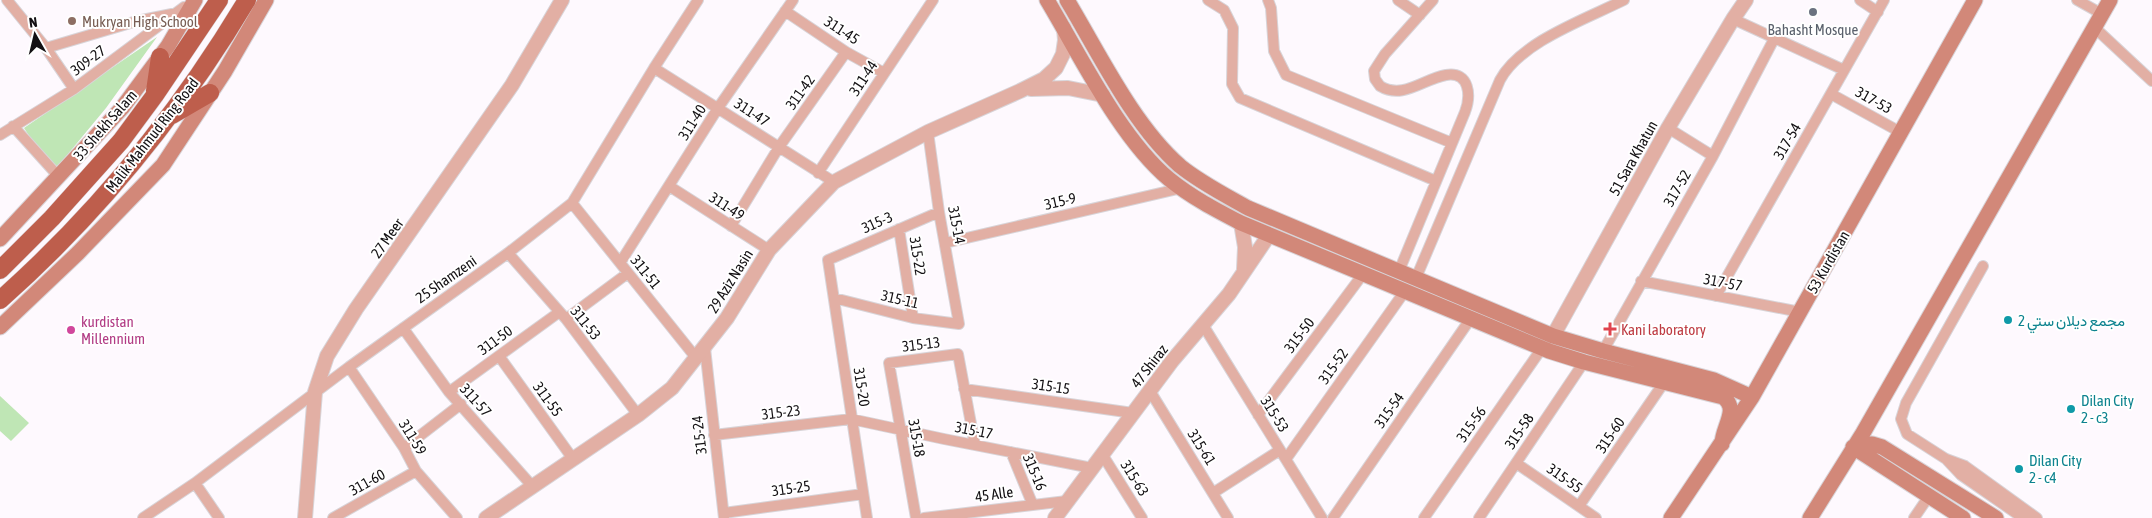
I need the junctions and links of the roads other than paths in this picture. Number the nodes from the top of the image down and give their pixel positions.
1 (7, 0) edge
2 (219, 0) edge
3 (247, 0) edge
4 (266, 0) edge
5 (562, 0) edge
6 (698, 0) edge
7 (793, 0) edge
8 (932, 0) edge
9 (1047, 0) edge
10 (1067, 0) edge
11 (1208, 0) edge
12 (1268, 0) edge
13 (1398, 0) edge
14 (1433, 0) edge
15 (1624, 0) edge
16 (1746, 0) edge
17 (1860, 0) edge
18 (1884, 0) edge
19 (1976, 0) edge
20 (2077, 0) edge
21 (2110, 0) edge
22 (193, 4) edge
23 (785, 11) junction
24 (1878, 12) junction
25 (175, 14) junction
26 (1420, 15) junction
27 (1733, 19) junction
28 (2098, 21) junction
29 (1064, 28) junction
30 (1774, 39) junction
31 (46, 48) junction
32 (846, 52) junction
33 (160, 57) junction
34 (654, 68) junction
35 (1844, 70) junction
36 (884, 73) junction
37 (2152, 81) edge
38 (74, 89) junction
39 (1020, 91) junction
40 (210, 93) junction
41 (1831, 94) junction
42 (155, 95) junction
43 (1103, 95) junction
44 (718, 108) junction
45 (166, 120) junction
46 (13, 126) junction
47 (1668, 128) junction
48 (928, 132) junction
49 (1902, 133) junction
50 (0, 135) edge
51 (1452, 143) junction
52 (779, 147) junction
53 (1713, 156) junction
54 (818, 173) junction
55 (59, 177) junction
56 (1436, 181) junction
57 (834, 182) junction
58 (669, 186) junction
59 (1182, 188) junction
60 (572, 204) junction
61 (938, 212) junction
62 (1241, 223) junction
63 (730, 226) junction
64 (899, 229) junction
65 (1269, 234) junction
66 (0, 239) edge
67 (1327, 240) junction
68 (945, 243) junction
69 (769, 250) junction
70 (508, 253) junction
71 (1320, 256) junction
72 (828, 260) joint
73 (620, 263) junction
74 (1983, 266) dead end
75 (0, 270) edge
76 (1244, 270) junction
77 (1399, 271) junction
78 (628, 273) junction
79 (1363, 274) junction
80 (1416, 278) junction
81 (1641, 281) junction
82 (1405, 291) junction
83 (1716, 296) junction
84 (834, 298) junction
85 (0, 300) edge
86 (1800, 312) junction
87 (562, 316) junction
88 (913, 318) junction
89 (1471, 318) junction
90 (959, 324) joint
91 (1202, 325) junction
92 (0, 328) edge
93 (403, 328) junction
94 (1553, 336) junction
95 (1542, 348) junction
96 (1603, 352) junction
97 (701, 354) junction
98 (498, 356) junction
99 (1584, 362) junction
100 (889, 363) joint
101 (349, 367) junction
102 (1665, 381) junction
103 (1711, 386) junction
104 (964, 389) junction
105 (1150, 391) junction
106 (315, 392) junction
107 (449, 392) junction
108 (1752, 397) junction
109 (461, 404) junction
110 (1133, 413) junction
111 (638, 415) junction
112 (1258, 415) junction
113 (851, 419) junction
114 (901, 430) junction
115 (714, 435) junction
116 (1722, 444) junction
117 (975, 445) junction
118 (1854, 447) junction
119 (404, 448) junction
120 (1010, 452) junction
121 (1102, 454) junction
122 (1283, 455) junction
123 (573, 459) junction
124 (1946, 459) junction
125 (1516, 463) junction
126 (1092, 468) junction
127 (416, 471) junction
128 (195, 483) junction
129 (533, 487) junction
130 (1213, 493) junction
131 (863, 494) junction
132 (1929, 496) junction
133 (1067, 500) junction
134 (1032, 504) junction
135 (1579, 506) junction
136 (724, 515) edge
137 (143, 518) edge
138 (219, 518) edge
139 (305, 518) edge
140 (332, 518) edge
141 (457, 518) edge
142 (486, 518) edge
143 (867, 518) edge
144 (916, 518) edge
145 (924, 518) edge
146 (1056, 518) edge
147 (1142, 518) edge
148 (1228, 518) edge
149 (1322, 518) edge
150 (1333, 518) edge
151 (1424, 518) edge
152 (1479, 518) edge
153 (1596, 518) edge
154 (1671, 518) edge
155 (1810, 518) edge
156 (1914, 518) edge
157 (1963, 518) edge
158 (1996, 518) edge
159 (2023, 518) edge
160 (2037, 518) edge

1 - 31 street
2 - 42 highway, Malik Mahmud Ring Road
3 - 45 highway, Malik Mahmud Ring Road
4 - 40 main road
5 - 106 street, 27 Meer
6 - 34 street, 25 Shamzeni
7 - 23 street, 311-40
8 - 36 street, 311-44
9 - 29 main road
10 - 67 main road
11 - 56 street
12 - 51 street
13 - 26 street
14 - 26 street
15 - 80 street
16 - 27 street, 51 Sara Khatun
17 - 24 street
18 - 24 street, 317-54
19 - 49 main road, 53 Kurdistan
20 - 28 street
21 - 28 main road
22 - 25 street, 309-27
22 - 33 main road, 33 Shekh Salam
23 - 32 street, 311-45
23 - 44 street, 311-40
24 - 35 street, 317-54
25 - 31 street
25 - 38 street, 309-27
26 - 51 street
27 - 30 street
27 - 47 street, 51 Sara Khatun
28 - 37 street
28 - 118 main road
29 - 39 street, 29 Aziz Nasin
29 - 43 main road
30 - 35 street
30 - 53 street, 317-52
31 - 38 street
32 - 36 street, 311-45
32 - 52 street, 311-42
33 - 42 highway
33 - 55 main road, 33 Shekh Salam
34 - 44 street, 311-47
34 - 60 street, 25 Shamzeni
35 - 41 street, 317-54
36 - 54 street, 311-44
38 - 46 street, 309-27
39 - 43 street, 29 Aziz Nasin
39 - 48 street, 29 Aziz Nasin
40 - 45 highway
40 - 92 main road
41 - 49 street, 317-53
41 - 83 street, 317-54
42 - 75 highway, Malik Mahmud Ring Road
43 - 59 main road
44 - 52 street, 311-47
44 - 58 street, 311-40
45 - 85 highway, Malik Mahmud Ring Road
46 - 50 street, 309-27
46 - 55 street
47 - 53 street
47 - 94 street, 51 Sara Khatun
48 - 57 street, 29 Aziz Nasin
48 - 61 street, 315-14
49 - 86 main road, 53 Kurdistan
51 - 56 street
52 - 54 street, 311-47
52 - 63 street, 311-42
53 - 81 street, 317-52
54 - 57 street, 311-47
55 - 66 main road, 33 Shekh Salam
56 - 77 street
57 - 69 street, 29 Aziz Nasin
58 - 63 street, 311-49
58 - 73 street, 311-40
59 - 62 main road
59 - 68 street, 315-9
60 - 70 street, 25 Shamzeni
60 - 73 street, 311-51
61 - 64 street, 315-3
61 - 68 street, 315-14
62 - 65 main road
62 - 76 street
63 - 69 street, 311-49
64 - 72 street, 315-3
64 - 88 street, 315-22
65 - 71 main road
65 - 76 street, 47 Shiraz
67 - 71 main road
67 - 77 main road
68 - 90 street, 315-14
69 - 97 street, 29 Aziz Nasin
70 - 87 street, 311-53
70 - 93 street, 25 Shamzeni
71 - 79 main road
72 - 84 street, 315-20
73 - 78 street, 311-51
74 - 124 street
76 - 91 street, 47 Shiraz
77 - 80 main road
78 - 87 street, 311-50
78 - 97 street, 311-51
79 - 82 main road
79 - 112 street, 315-50
80 - 94 main road
81 - 83 street, 317-57
81 - 96 street, 317-52
82 - 89 main road
82 - 122 street, 315-52
83 - 86 street, 317-57
84 - 88 street, 315-11
84 - 113 street, 315-20
86 - 108 main road, 53 Kurdistan
87 - 98 street, 311-50
87 - 111 street, 311-53
88 - 90 street, 315-11
89 - 95 main road
89 - 150 street, 315-54
91 - 105 street, 47 Shiraz
91 - 112 street, 315-53
93 - 101 street, 25 Shamzeni
93 - 107 street, 311-57
94 - 96 main road
95 - 99 main road
95 - 151 street, 315-56
96 - 103 main road
97 - 111 street, 29 Aziz Nasin
97 - 115 street, 315-24
98 - 107 street, 311-50
98 - 123 street, 311-55
99 - 102 main road
99 - 125 street, 315-58
100 - 104 street, 315-13
100 - 114 street, 315-18
101 - 106 street, 25 Shamzeni
101 - 119 street, 311-59
102 - 103 main road
102 - 135 street, 315-60
103 - 108 main road
103 - 116 main road
104 - 110 street, 315-15
104 - 117 street
105 - 110 street, 47 Shiraz
105 - 130 street, 315-61
106 - 128 street, 25 Shamzeni
106 - 139 street, 27 Meer
107 - 109 street, 311-57
108 - 116 main road, 53 Kurdistan
109 - 119 street
109 - 129 street, 311-57
110 - 121 street, 47 Shiraz
111 - 123 street, 29 Aziz Nasin
112 - 122 street, 315-53
113 - 114 street, 315-17
113 - 115 street, 315-23
113 - 131 street, 315-20
114 - 117 street, 315-17
114 - 144 street, 315-18
115 - 136 street, 315-24
116 - 154 main road, 53 Kurdistan
117 - 120 street, 315-17
118 - 132 main road
118 - 155 main road
118 - 158 main road
119 - 127 street, 311-59
120 - 126 street, 315-17
120 - 134 street, 315-16
121 - 126 street, 47 Shiraz
121 - 147 street, 315-63
122 - 130 street
122 - 149 street, 315-53
123 - 129 street, 29 Aziz Nasin
124 - 159 street
124 - 160 street
125 - 135 street, 315-55
125 - 152 street, 315-58
126 - 133 street, 47 Shiraz
127 - 140 street, 311-60
127 - 141 street, 311-59
128 - 137 street, 25 Shamzeni
128 - 138 street
129 - 142 street, 29 Aziz Nasin
130 - 148 street, 315-61
131 - 136 street, 315-25
131 - 143 street, 315-20
132 - 156 street
132 - 157 main road
133 - 134 street, 45 Alle
133 - 146 street, 47 Shiraz
134 - 145 street, 45 Alle
135 - 153 street, 315-55

